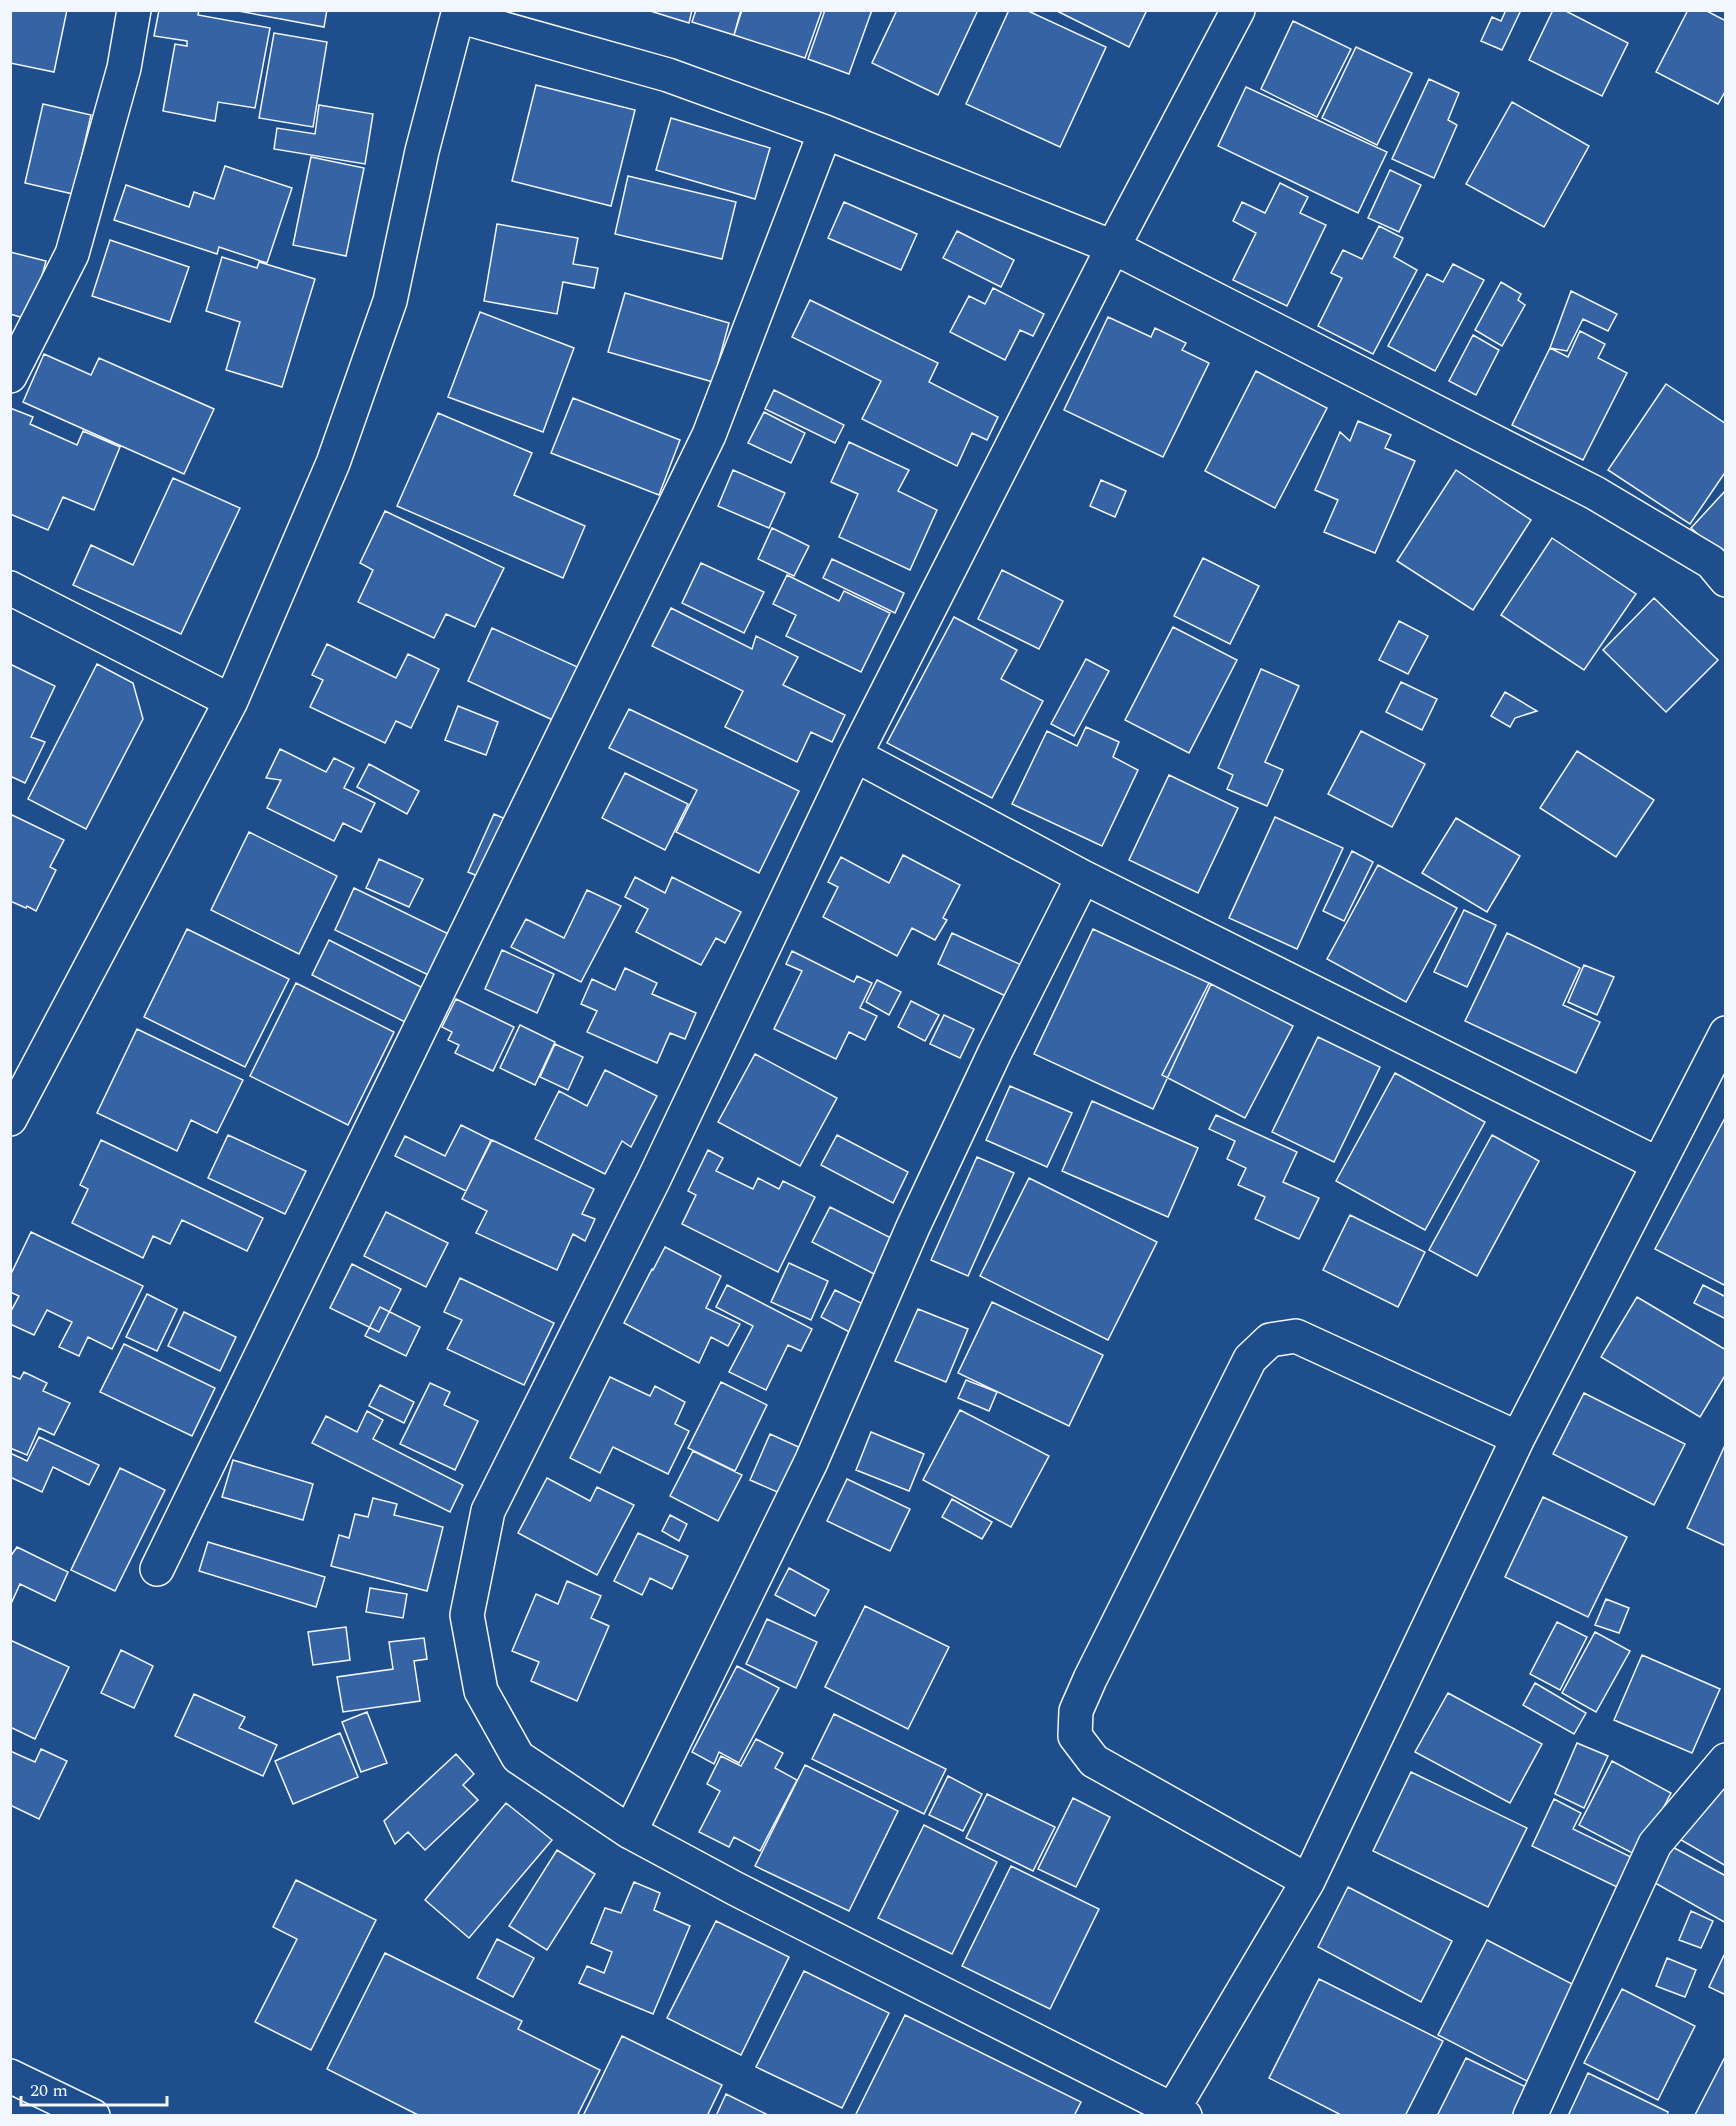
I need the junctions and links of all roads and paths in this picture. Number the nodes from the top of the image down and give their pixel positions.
1 (135, 10) edge
2 (1239, 10) edge
3 (458, 13) edge
4 (825, 132) junction
5 (1113, 247) junction
6 (10, 376) edge
7 (1725, 580) edge
8 (10, 588) edge
9 (231, 701) junction
10 (855, 755) junction
11 (1083, 877) junction
12 (1725, 1034) edge
13 (10, 1119) edge
14 (1658, 1164) junction
15 (1518, 1438) junction
16 (157, 1569) dead end
17 (1725, 1760) edge
18 (630, 1832) junction
19 (1308, 1881) junction
20 (10, 2076) edge
21 (1175, 2113) edge
22 (93, 2115) edge
23 (1530, 2115) edge

1 - 6 street
2 - 5 street
3 - 4 street
3 - 9 street
4 - 5 street
4 - 16 street
5 - 7 street
5 - 10 street
8 - 9 street
9 - 13 street
10 - 11 street
10 - 18 street
11 - 14 street
11 - 18 street
12 - 14 street
14 - 15 street
15 - 19 street
15 - 19 street
17 - 23 street
18 - 21 street
19 - 21 street
20 - 22 street

